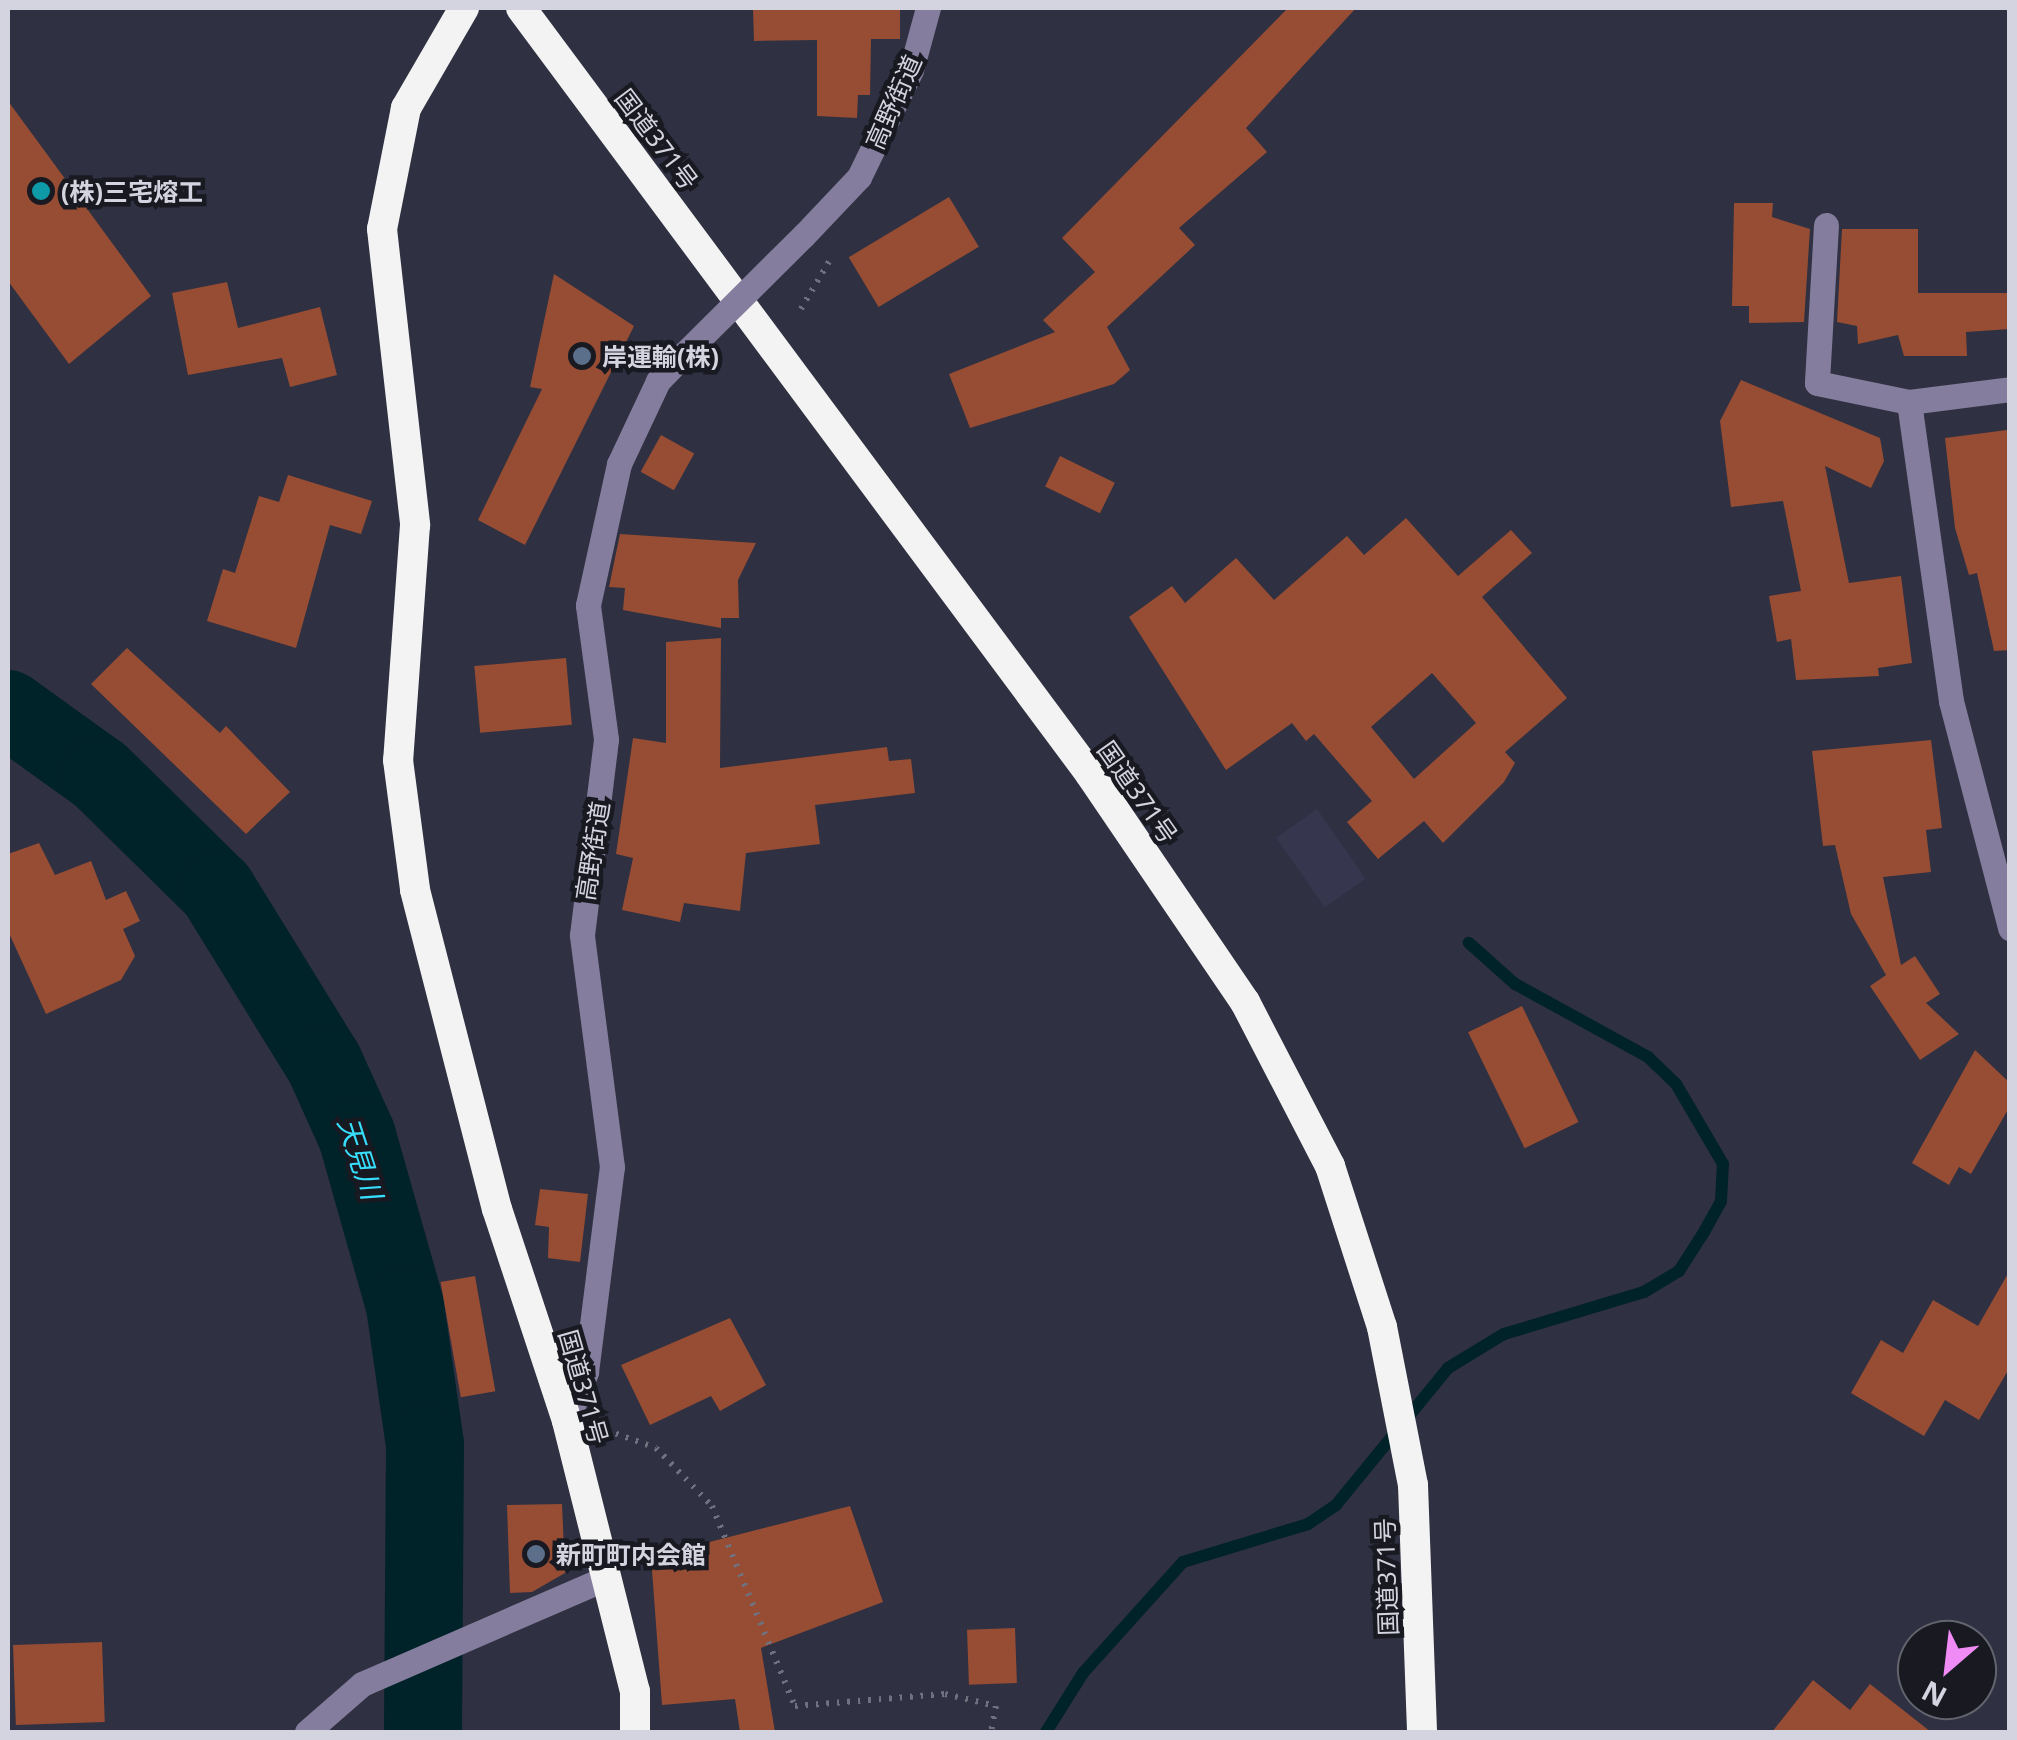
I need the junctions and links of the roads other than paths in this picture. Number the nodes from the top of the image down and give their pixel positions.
1 (464, 8) edge
2 (522, 8) edge
3 (928, 8) edge
4 (1826, 225) dead end
5 (2010, 388) edge
6 (1910, 402) junction
7 (2010, 928) edge
8 (566, 1422) junction
9 (601, 1580) junction
10 (307, 1732) edge
11 (635, 1732) edge
12 (1422, 1732) edge

1 - 8 highway, 国道371号
2 - 12 highway, 国道371号
3 - 8 street, 高野街道, bridge
4 - 6 street
5 - 6 street
6 - 7 street
8 - 9 highway, 国道371号
9 - 10 street
9 - 11 highway, 国道371号

